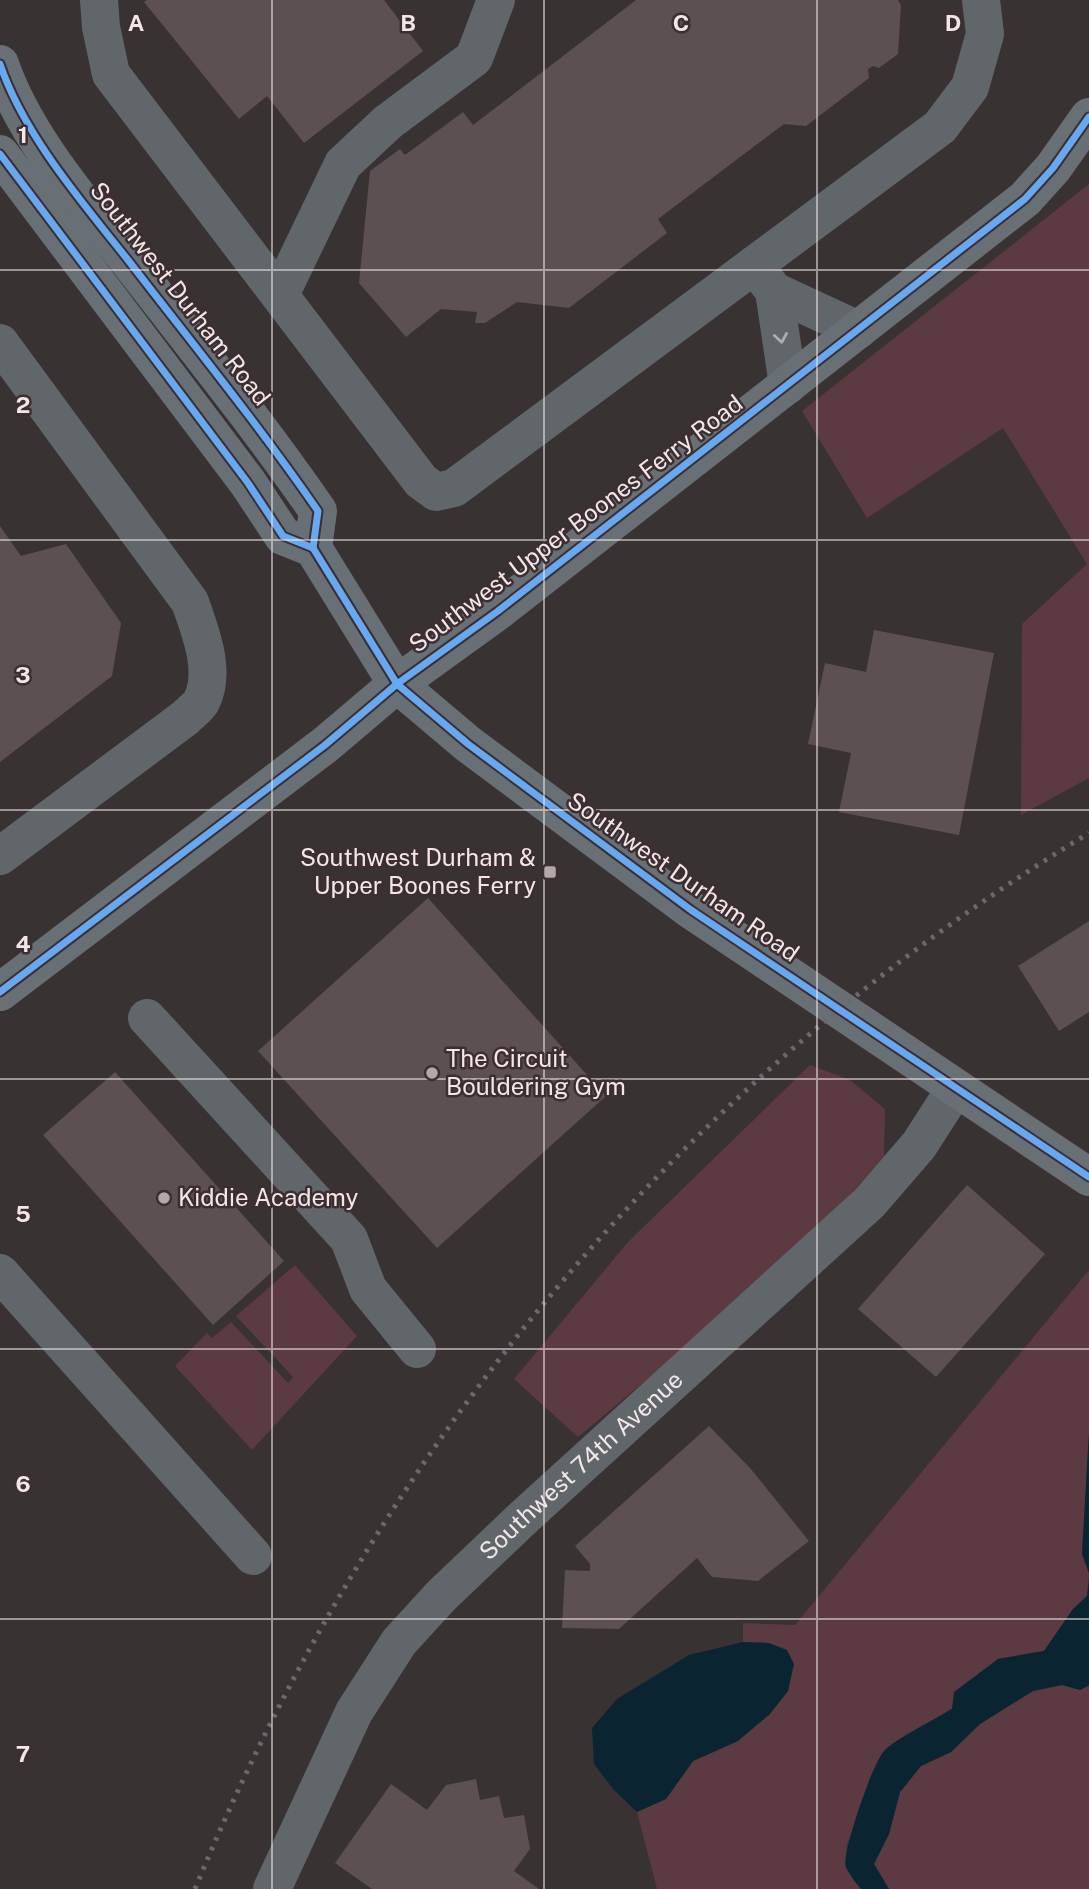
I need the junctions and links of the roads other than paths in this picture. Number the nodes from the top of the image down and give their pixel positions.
1 (99, 0) edge
2 (496, 0) edge
3 (981, 0) edge
4 (0, 64) edge
5 (1089, 117) edge
6 (15, 136) edge
7 (0, 154) edge
8 (764, 278) junction
9 (280, 295) junction
10 (858, 330) junction
11 (0, 343) edge
12 (788, 385) junction
13 (313, 548) junction
14 (397, 684) junction
15 (0, 856) edge
16 (0, 992) edge
17 (148, 1018) dead end
18 (955, 1089) junction
19 (1089, 1177) edge
20 (0, 1273) edge
21 (417, 1349) dead end
22 (253, 1556) dead end
23 (272, 1889) edge

1 - 9 street
2 - 9 street
3 - 8 street
4 - 6 main road, Southwest Durham Road
5 - 10 main road, Southwest Upper Boones Ferry Road
6 - 13 main road, Southwest Durham Road
7 - 13 main road
8 - 9 street
8 - 10 street
8 -> 12 street
10 - 12 main road, Southwest Upper Boones Ferry Road
11 - 15 street
12 - 14 main road, Southwest Upper Boones Ferry Road
13 - 14 main road, Southwest Durham Road
14 - 16 main road, Southwest Upper Boones Ferry Road
14 - 18 main road, Southwest Durham Road
17 - 21 street
18 - 19 main road, Southwest Durham Road
18 - 23 street, Southwest 74th Avenue
20 - 22 street

